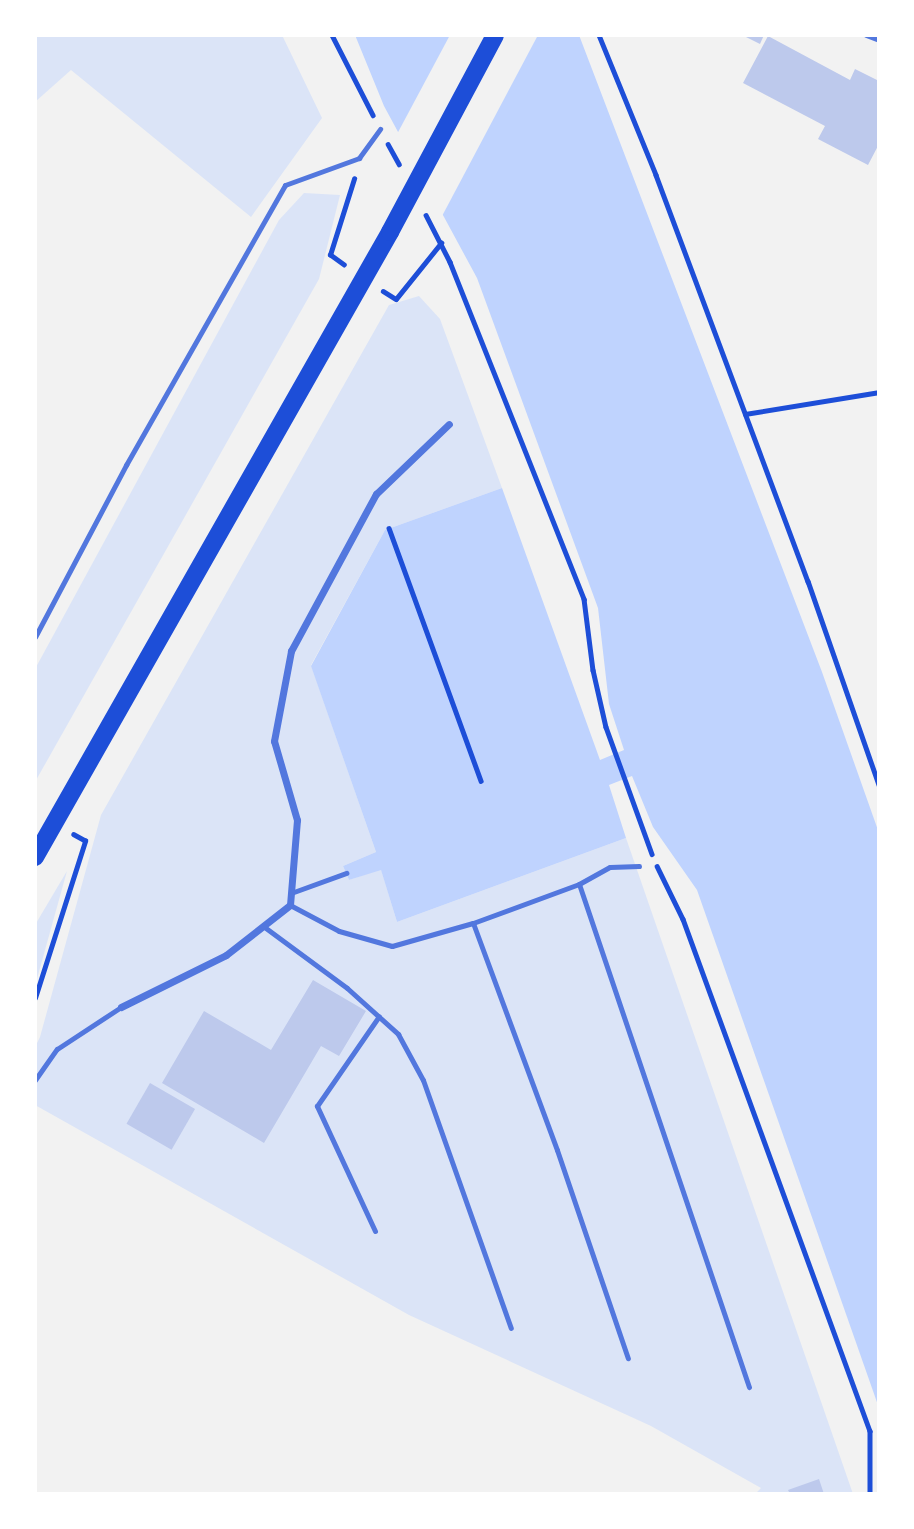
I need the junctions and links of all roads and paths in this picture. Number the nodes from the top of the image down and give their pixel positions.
1 (332, 35) edge
2 (495, 35) edge
3 (599, 35) edge
4 (866, 35) edge
5 (879, 40) edge
6 (380, 128) joint
7 (348, 201) dead end
8 (441, 243) dead end
9 (330, 254) dead end
10 (450, 262) dead end
11 (396, 299) dead end
12 (879, 392) edge
13 (746, 414) junction
14 (449, 424) dead end
15 (389, 528) dead end
16 (35, 637) edge
17 (481, 781) dead end
18 (879, 785) edge
19 (54, 824) junction
20 (35, 857) edge
21 (639, 866) dead end
22 (346, 873) dead end
23 (579, 884) junction
24 (291, 893) junction
25 (290, 905) junction
26 (473, 923) junction
27 (263, 926) junction
28 (35, 998) edge
29 (121, 1007) joint
30 (379, 1016) junction
31 (35, 1080) edge
32 (375, 1231) dead end
33 (511, 1328) dead end
34 (628, 1358) dead end
35 (749, 1387) dead end
36 (870, 1494) edge

1 - 6 path
2 - 19 main road
3 - 13 path
4 - 5 lane
6 - 16 lane
7 - 9 path
8 - 11 path
10 - 36 path
12 - 13 path
13 - 18 path
14 - 24 street
15 - 17 path
19 - 20 main road
19 - 28 path
21 - 23 lane
22 - 24 lane
23 - 26 lane
23 - 35 lane
24 - 25 street
25 - 26 lane
25 - 27 street
26 - 34 lane
27 - 29 street
27 - 30 lane
29 - 31 lane
30 - 32 lane
30 - 33 lane

